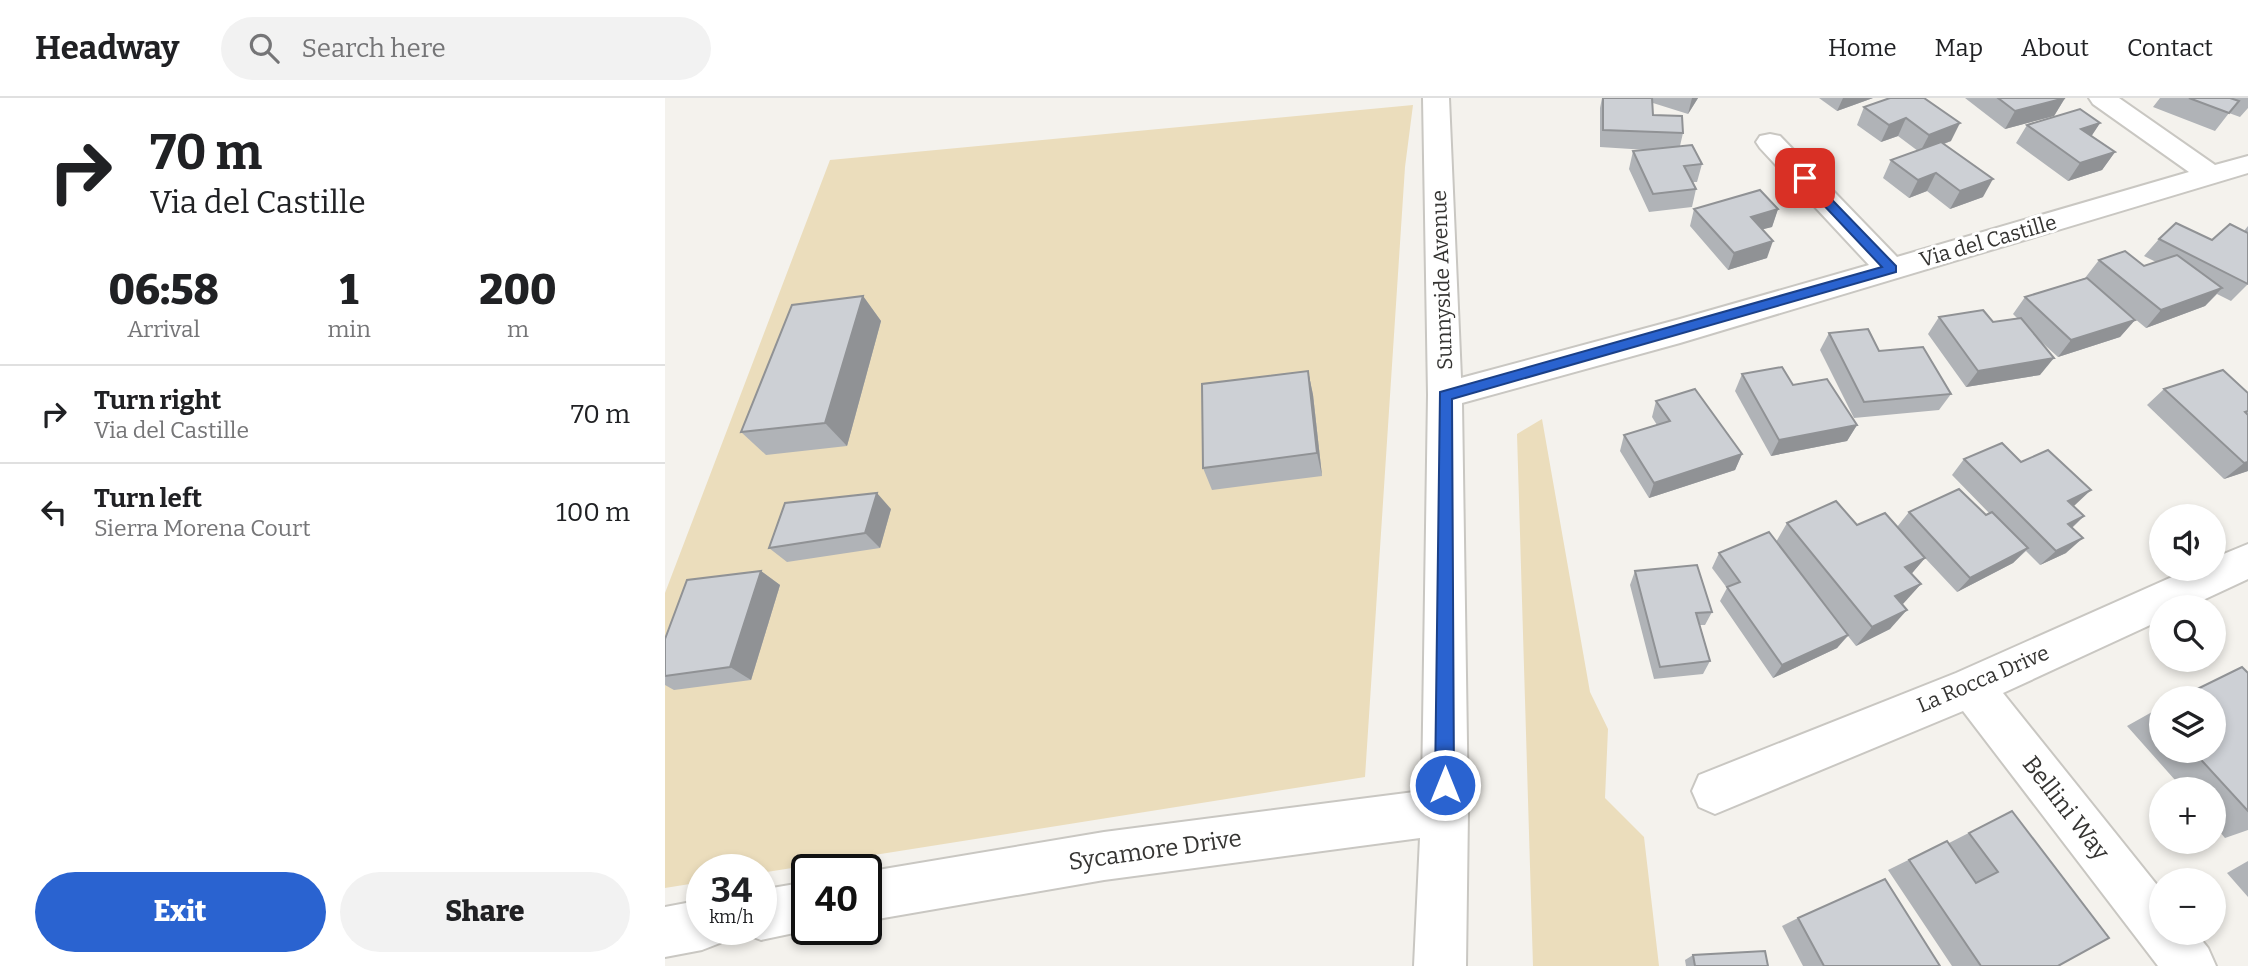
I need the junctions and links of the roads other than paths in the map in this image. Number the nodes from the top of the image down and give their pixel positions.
1 (1436, 98) edge
2 (2102, 98) edge
3 (1770, 142) dead end
4 (2248, 164) edge
5 (2213, 176) junction
6 (1891, 269) junction
7 (1445, 396) junction
8 (2248, 561) edge
9 (1971, 687) junction
10 (1715, 790) dead end
11 (1444, 811) junction
12 (882, 894) edge
13 (2149, 913) edge
14 (686, 928) edge
15 (665, 932) edge
16 (2174, 945) edge
17 (1440, 966) edge
18 (2190, 966) edge

1 - 7 street, Sunnyside Avenue
2 - 5 street
3 - 6 street
4 - 5 street, Via del Castille
5 - 6 street, Via del Castille
6 - 7 street, Via del Castille
7 - 11 street, Sunnyside Avenue
8 - 9 street, La Rocca Drive
9 - 10 street, La Rocca Drive
9 - 13 street, Bellini Way
11 - 12 street, Sycamore Drive
11 - 17 street, Sunnyside Avenue
14 - 15 street
16 - 18 street, Bellini Way

